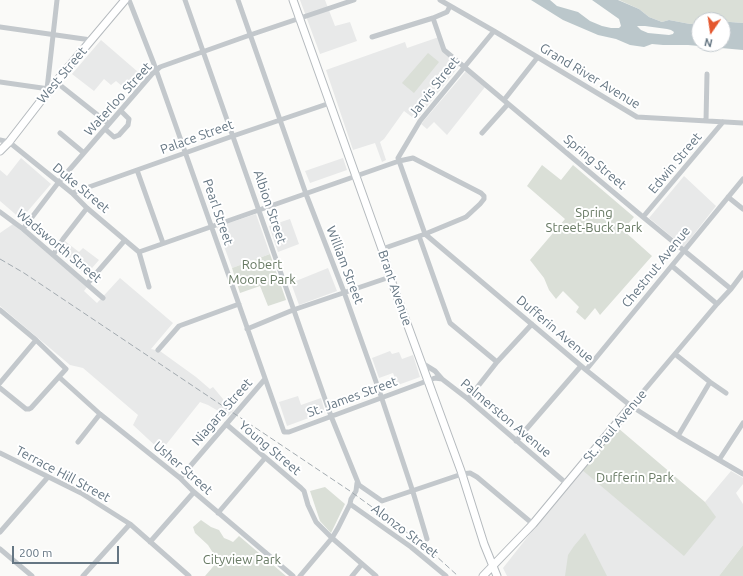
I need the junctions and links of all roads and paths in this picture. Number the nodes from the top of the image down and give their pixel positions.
1 (58, 0) edge
2 (125, 0) edge
3 (129, 0) edge
4 (186, 0) edge
5 (238, 0) edge
6 (293, 0) edge
7 (354, 0) edge
8 (440, 0) edge
9 (450, 6) junction
10 (300, 18) junction
11 (433, 18) junction
12 (0, 27) edge
13 (494, 31) junction
14 (53, 34) junction
15 (250, 35) junction
16 (372, 37) dead end
17 (91, 40) junction
18 (204, 53) junction
19 (537, 58) junction
20 (464, 67) junction
21 (156, 71) junction
22 (707, 74) dead end
23 (0, 82) edge
24 (56, 82) junction
25 (48, 89) junction
26 (506, 102) junction
27 (330, 103) junction
28 (121, 111) junction
29 (280, 120) junction
30 (706, 121) junction
31 (723, 122) junction
32 (743, 123) edge
33 (109, 124) junction
34 (105, 129) junction
35 (60, 133) dead end
36 (482, 133) dead end
37 (233, 136) junction
38 (0, 140) edge
39 (9, 142) junction
40 (0, 151) edge
41 (84, 153) junction
42 (186, 153) junction
43 (399, 161) junction
44 (137, 170) junction
45 (356, 176) junction
46 (743, 179) edge
47 (58, 183) junction
48 (72, 193) junction
49 (306, 194) junction
50 (728, 197) junction
51 (87, 208) junction
52 (743, 209) edge
53 (260, 210) junction
54 (0, 212) edge
55 (643, 217) junction
56 (211, 226) junction
57 (23, 230) junction
58 (425, 234) junction
59 (419, 236) junction
60 (125, 240) junction
61 (163, 243) junction
62 (382, 249) junction
63 (684, 251) junction
64 (139, 252) junction
65 (53, 255) junction
66 (672, 266) junction
67 (743, 273) edge
68 (390, 277) junction
69 (87, 284) junction
70 (149, 286) dead end
71 (731, 289) junction
72 (344, 292) junction
73 (103, 298) dead end
74 (239, 304) junction
75 (717, 304) junction
76 (294, 310) junction
77 (0, 311) edge
78 (532, 324) junction
79 (247, 329) junction
80 (36, 340) junction
81 (158, 350) dead end
82 (675, 354) junction
83 (497, 362) junction
84 (422, 363) junction
85 (581, 366) junction
86 (586, 370) junction
87 (59, 377) junction
88 (265, 379) junction
89 (442, 379) junction
90 (428, 381) junction
91 (710, 382) junction
92 (0, 383) edge
93 (0, 388) edge
94 (726, 393) dead end
95 (381, 397) junction
96 (468, 399) junction
97 (631, 406) junction
98 (100, 414) junction
99 (331, 416) junction
100 (226, 424) junction
101 (743, 424) edge
102 (284, 432) joint
103 (678, 436) junction
104 (516, 441) junction
105 (78, 442) dead end
106 (0, 453) edge
107 (265, 458) junction
108 (719, 460) junction
109 (462, 474) junction
110 (743, 474) edge
111 (48, 477) junction
112 (180, 478) junction
113 (358, 483) junction
114 (567, 484) junction
115 (364, 488) junction
116 (413, 491) junction
117 (194, 492) junction
118 (350, 504) junction
119 (218, 513) junction
120 (130, 524) junction
121 (533, 524) junction
122 (0, 532) edge
123 (332, 538) junction
124 (427, 539) dead end
125 (150, 542) junction
126 (0, 549) edge
127 (362, 564) junction
128 (493, 566) junction
129 (32, 576) edge
130 (83, 576) edge
131 (189, 576) edge
132 (293, 576) edge
133 (300, 576) edge
134 (352, 576) edge
135 (376, 576) edge
136 (446, 576) edge
137 (483, 576) edge
138 (497, 576) edge

1 - 14 street
2 - 17 main road, West Street
3 - 21 street, Pearl Street
4 - 18 street, Albion Street
5 - 15 street, William Street
6 - 10 main road, Brant Avenue
7 - 10 street, Waterloo Street
8 - 9 street, Grand River Avenue
9 - 11 street
9 - 13 street, Grand River Avenue
10 - 15 street, Waterloo Street
10 - 27 main road, Brant Avenue
11 - 16 street
11 - 20 street, Spring Street
12 - 14 street
13 - 19 street, Grand River Avenue
13 - 20 street, Jarvis Street
14 - 17 street
14 - 25 street
15 - 18 street, Waterloo Street
15 - 29 street, William Street
17 - 24 main road, West Street
18 - 21 street, Waterloo Street
18 - 37 street, Albion Street
19 - 26 street
19 - 30 street, Grand River Avenue
20 - 26 street, Spring Street
20 - 43 street, Jarvis Street
21 - 28 street, Waterloo Street
21 - 42 street, Pearl Street
22 - 30 street
23 - 25 street
24 - 25 main road, West Street
24 - 33 street
25 - 39 main road, West Street
26 - 36 street
26 - 55 street, Spring Street
27 - 29 street, Palace Street
27 - 45 main road, Brant Avenue
28 - 33 street, Waterloo Street
28 - 34 street
29 - 37 street, Palace Street
29 - 49 street, William Street
30 - 31 street, Grand River Avenue
31 - 32 street, Grand River Avenue
31 - 55 street, Edwin Street
33 - 34 street, Waterloo Street
34 - 41 street, Waterloo Street
35 - 41 street
37 - 42 street, Palace Street
37 - 53 street, Albion Street
38 - 39 street
39 - 40 main road, West Street
39 - 47 street, Duke Street
41 - 47 street, Waterloo Street
42 - 44 street, Palace Street
42 - 56 street, Pearl Street
43 - 45 street
43 - 58 street
43 - 58 street
44 - 48 street, Palace Street
44 - 61 street
45 - 49 street
45 - 62 main road, Brant Avenue
46 - 50 street, Chestnut Avenue
47 - 48 street, Duke Street
47 - 57 street, Waterloo Street
48 - 51 street, Duke Street
49 - 53 street
49 - 72 street, William Street
50 - 52 street
50 - 63 street, Chestnut Avenue
51 - 60 street, Duke Street
51 - 65 street
53 - 56 street
53 - 76 street, Albion Street
54 - 57 street, Wadsworth Street
55 - 63 street, Spring Street
56 - 61 street
56 - 74 street, Pearl Street
57 - 65 street, Wadsworth Street
58 - 59 street
58 - 78 street, Dufferin Avenue
59 - 62 street
59 - 83 street
60 - 64 street, Duke Street
60 - 69 street
61 - 64 street
62 - 68 main road, Brant Avenue
63 - 66 street, Chestnut Avenue
63 - 71 street, Spring Street
64 - 70 street
65 - 69 street, Wadsworth Street
66 - 75 street
66 - 86 street, Chestnut Avenue
67 - 71 street, St. Paul Avenue
68 - 72 street
68 - 84 main road, Brant Avenue
69 - 73 street, Wadsworth Street
71 - 75 street, St. Paul Avenue
72 - 76 street
72 - 95 street, William Street
74 - 79 street, Pearl Street
74 - 81 street
75 - 82 street, St. Paul Avenue
76 - 79 street
76 - 99 street, Albion Street
77 - 80 street
78 - 83 street
78 - 85 street, Dufferin Avenue
79 - 88 street, Pearl Street
80 - 87 street
80 - 92 street
82 - 91 street
82 - 97 street, St. Paul Avenue
83 - 96 street
84 - 89 street
84 - 90 main road, Brant Avenue
85 - 86 street, Dufferin Avenue
85 - 104 street
86 - 97 street, Dufferin Avenue
87 - 93 street
87 - 98 street, Usher Street
88 - 100 street, Niagara Street
88 - 102 street, Pearl Street
89 - 90 street, Palmerston Avenue
89 - 96 street, Palmerston Avenue
90 - 95 street, St. James Street
90 - 109 main road, Brant Avenue
91 - 94 street
91 - 103 street
95 - 99 street, St. James Street
95 - 116 street, William Street
96 - 104 street, Palmerston Avenue
97 - 103 street, Dufferin Avenue
97 - 114 main road, St. Paul Avenue
98 - 105 street
98 - 112 street, Usher Street
99 - 102 street, St. James Street
99 - 113 street, Albion Street
100 - 107 street, Young Street
100 - 112 street, Niagara Street
101 - 108 street
103 - 108 street, Dufferin Avenue
104 - 114 street, Palmerston Avenue
106 - 111 street, Terrace Hill Street
107 - 119 street
107 - 123 street, Young Street
108 - 110 street, Dufferin Avenue
109 - 116 street
109 - 121 street
109 - 128 main road, Brant Avenue
111 - 120 street, Terrace Hill Street
111 - 122 street
112 - 117 street, Usher Street
113 - 115 street, Albion Street
113 - 118 street
114 - 121 main road, St. Paul Avenue
115 - 116 street, Albion Street
115 - 118 street
116 - 124 street, William Street
117 - 119 street, Usher Street
117 - 125 street
118 - 123 street
118 - 136 street, Alonzo Street
119 - 132 street, Usher Street
120 - 125 street, Terrace Hill Street
120 - 130 street
121 - 128 main road, St. Paul Avenue
123 - 127 street
123 - 133 street
125 - 131 street, Terrace Hill Street
126 - 129 street
127 - 134 street
127 - 135 street
128 - 137 main road, St. Paul Avenue
128 - 138 main road, Brant Avenue

